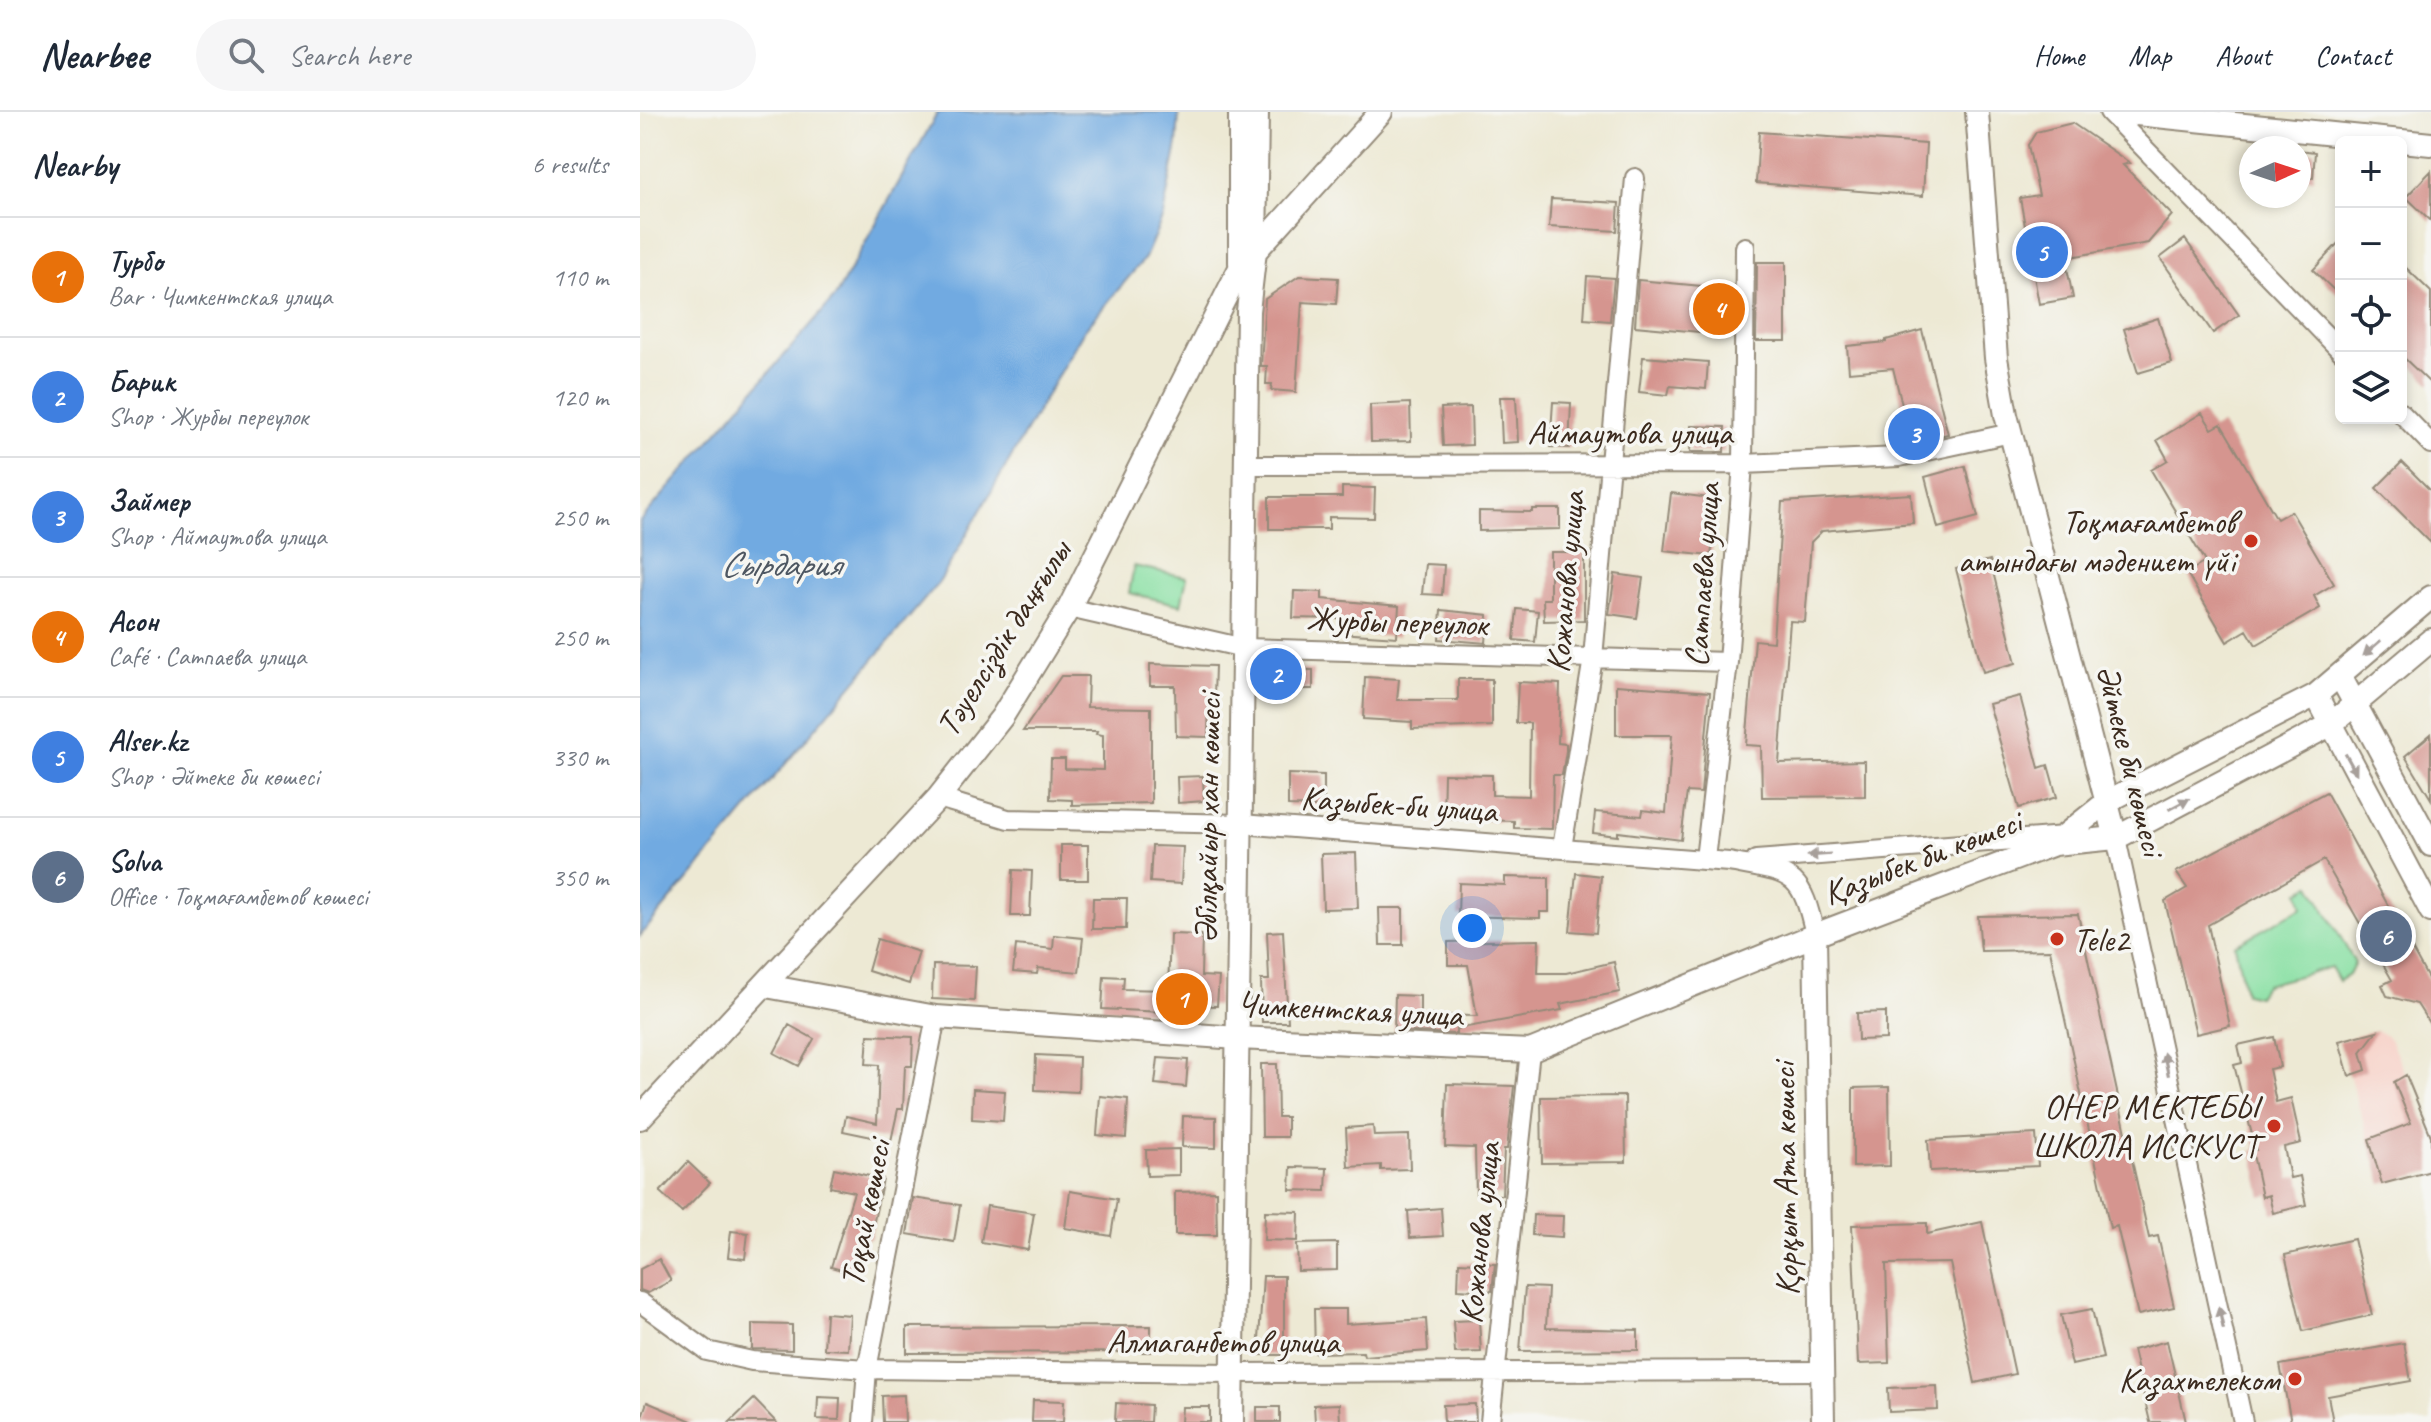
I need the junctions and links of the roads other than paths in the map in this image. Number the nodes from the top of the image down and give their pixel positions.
1 (1240, 112) edge
2 (1257, 112) edge
3 (1381, 112) edge
4 (1977, 112) edge
5 (2109, 112) edge
6 (2117, 112) edge
7 (2431, 144) edge
8 (1635, 178) dead end
9 (1745, 247) dead end
10 (1255, 251) junction
11 (1240, 268) junction
12 (1248, 311) junction
13 (2335, 345) edge
14 (2407, 419) edge
15 (2011, 433) junction
16 (2431, 444) edge
17 (1608, 464) junction
18 (1743, 464) junction
19 (1247, 465) junction
20 (2431, 597) edge
21 (1069, 608) junction
22 (2431, 640) edge
23 (1244, 648) junction
24 (1593, 658) junction
25 (1728, 662) junction
26 (2340, 676) junction
27 (2316, 695) junction
28 (2355, 706) junction
29 (2330, 725) junction
30 (938, 798) junction
31 (2108, 801) junction
32 (1241, 824) junction
33 (2116, 838) junction
34 (2059, 840) junction
35 (2431, 845) edge
36 (1562, 848) junction
37 (1705, 859) junction
38 (1729, 862) junction
39 (2431, 911) edge
40 (1815, 935) junction
41 (766, 986) junction
42 (936, 1017) junction
43 (1238, 1038) junction
44 (1530, 1051) junction
45 (640, 1118) edge
46 (640, 1302) edge
47 (867, 1369) junction
48 (1823, 1371) junction
49 (1233, 1373) junction
50 (1496, 1374) junction
51 (863, 1422) edge
52 (1232, 1422) edge
53 (1490, 1422) edge
54 (1823, 1422) edge
55 (2243, 1422) edge

1 - 11 street
2 - 10 street
3 - 10 street, Тәуелсіздік даңғылы
4 - 15 street, Әйтеке би көшесі
5 - 13 street
6 - 7 street
8 - 17 street, Кожанова улица
9 - 18 street, Сатпаева улица
10 - 11 street, Тәуелсіздік даңғылы
10 - 12 street
11 - 12 street
11 - 21 street, Тәуелсіздік даңғылы
12 - 19 street, Әбілқайыр хан көшесі
14 - 16 street
15 - 18 street, Аймаутова улица
15 - 31 street, Әйтеке би көшесі
17 - 18 street, Аймаутова улица
17 - 19 street, Аймаутова улица
17 - 24 street, Кожанова улица
18 - 25 street, Сатпаева улица
19 - 23 street, Әбілқайыр хан көшесі
20 -> 26 street, Қазыбек би көшесі
21 - 23 street, Журбы переулок
21 - 30 street, Тәуелсіздік даңғылы
22 - 28 street, Қазыбек би көшесі
23 - 24 street, Журбы переулок
23 - 32 street, Әбілқайыр хан көшесі
24 - 25 street, Журбы переулок
24 - 36 street, Кожанова улица
25 - 37 street, Сатпаева улица
26 - 27 street, Қазыбек би көшесі
26 - 28 street
27 - 29 street
27 - 31 street, Қазыбек би көшесі
28 - 29 street, Қазыбек би көшесі
28 - 35 street
33 -> 29 street, Қазыбек би көшесі
29 -> 39 street
30 - 32 street, Казыбек-би улица
30 - 41 street, Тәуелсіздік даңғылы
31 - 33 street, Әйтеке би көшесі
31 - 34 street, Қазыбек би көшесі
32 - 36 street, Казыбек-би улица
32 - 43 street, Әбілқайыр хан көшесі
33 - 34 street, Қазыбек би көшесі
55 -> 33 street, Әйтеке би көшесі
34 -> 38 street
34 - 40 street, Қазыбек би көшесі
36 - 37 street, Казыбек-би улица
37 - 38 street, Казыбек-би улица
38 - 40 street, Казыбек-би улица
40 - 44 street, Чимкентская улица
40 - 48 street, Қорқыт Ата көшесі
41 - 42 street, Чимкентская улица
41 - 45 street, Тәуелсіздік даңғылы
42 - 43 street, Чимкентская улица
42 - 47 street, Тоқай көшесі
43 - 44 street, Чимкентская улица
43 - 49 street, Әбілқайыр хан көшесі
44 - 50 street, Кожанова улица
46 - 47 street, Алмаганбетов улица
47 - 49 street, Алмаганбетов улица
47 - 51 street, Тоқай көшесі
48 - 50 street, Алмаганбетов улица
48 - 54 street, Қорқыт Ата көшесі
49 - 50 street, Алмаганбетов улица
49 - 52 street, Әбілқайыр хан көшесі
50 - 53 street, Кожанова улица

